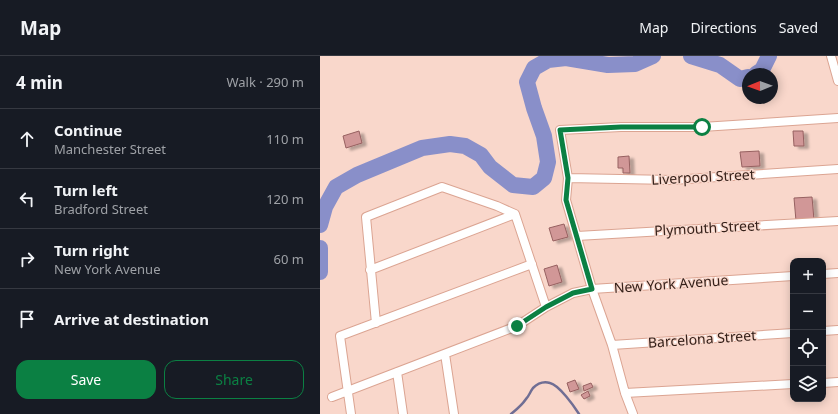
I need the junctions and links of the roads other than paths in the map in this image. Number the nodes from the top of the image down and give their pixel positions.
1 (832, 56) edge
2 (838, 81) edge
3 (838, 118) edge
4 (838, 169) edge
5 (568, 178) junction
6 (515, 214) junction
7 (838, 221) edge
8 (577, 236) junction
9 (532, 264) junction
10 (370, 270) junction
11 (838, 273) edge
12 (826, 274) edge
13 (790, 276) edge
14 (592, 289) junction
15 (546, 307) junction
16 (376, 323) junction
17 (838, 330) edge
18 (826, 331) edge
19 (790, 333) edge
20 (612, 345) junction
21 (445, 354) junction
22 (397, 372) junction
23 (838, 382) edge
24 (826, 383) edge
25 (790, 384) edge
26 (347, 391) junction
27 (625, 393) junction
28 (332, 397) dead end
29 (351, 414) edge
30 (403, 414) edge
31 (454, 414) edge
32 (633, 414) edge

1 - 2 street
3 - 5 street
4 - 5 street, Liverpool Street
5 - 8 street
6 - 9 street
6 - 10 street
6 - 10 street
7 - 8 street, Plymouth Street
8 - 14 street
9 - 15 street
9 - 16 street
10 - 16 street
11 - 12 street
13 - 14 street, New York Avenue
14 - 15 street, New York Avenue
14 - 20 street
15 - 21 street, New York Avenue
16 - 26 street
17 - 18 street
19 - 20 street, Barcelona Street
20 - 27 street
21 - 22 street, New York Avenue
21 - 31 street
22 - 26 street, New York Avenue
22 - 30 street
23 - 24 street
25 - 27 street
26 - 28 street, New York Avenue
26 - 29 street
27 - 32 street

